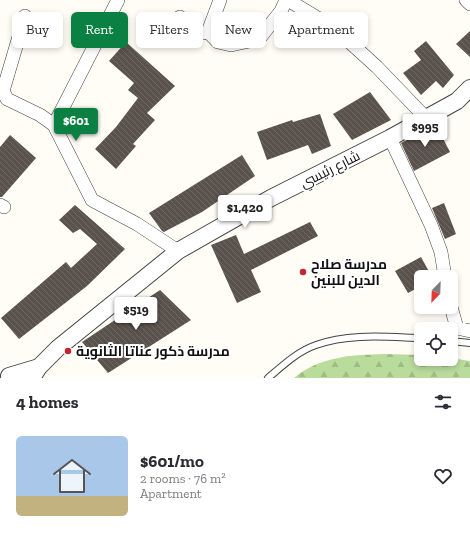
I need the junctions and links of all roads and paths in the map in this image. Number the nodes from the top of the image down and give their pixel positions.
1 (118, 0) edge
2 (220, 0) edge
3 (287, 0) edge
4 (466, 0) edge
5 (470, 4) edge
6 (208, 32) junction
7 (203, 33) edge
8 (16, 48) edge
9 (470, 88) edge
10 (463, 100) edge
11 (425, 117) junction
12 (54, 125) junction
13 (390, 138) junction
14 (178, 251) junction
15 (444, 270) edge
16 (453, 314) edge
17 (470, 331) edge
18 (414, 338) edge
19 (458, 342) edge
20 (470, 344) edge
21 (36, 372) edge
22 (8, 377) edge
23 (268, 378) edge

1 - 12 street
2 - 6 street
3 - 6 street
3 - 11 street
4 - 5 street
6 - 7 street
8 - 12 street
9 - 10 street, شارع رئيسي
10 - 11 street, شارع رئيسي
11 - 13 street, شارع رئيسي
12 - 14 street
13 - 14 street, شارع رئيسي
13 - 15 street
14 - 21 street, شارع رئيسي
16 - 17 street
18 - 23 lane
19 - 20 lane
21 - 22 street

